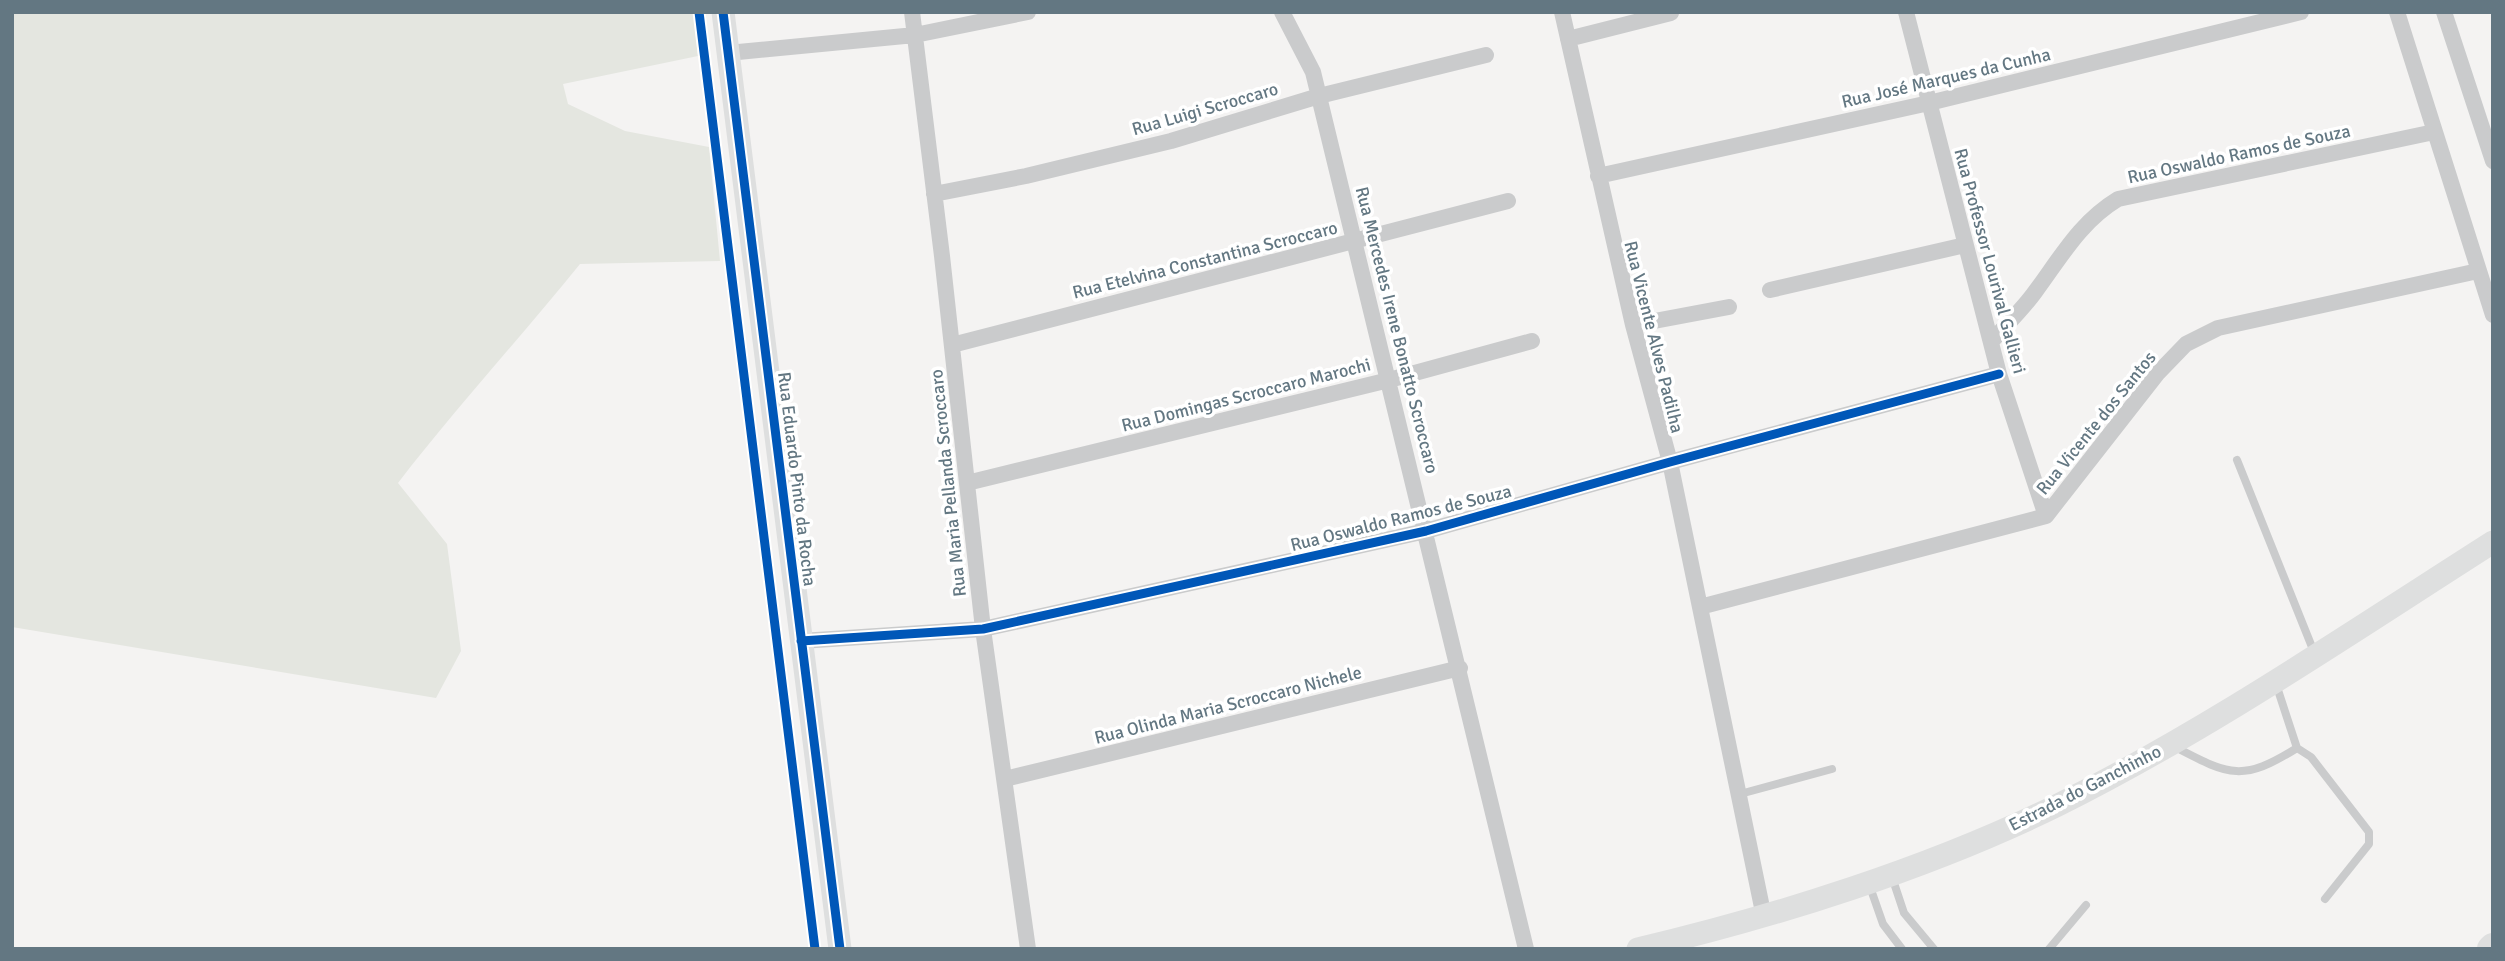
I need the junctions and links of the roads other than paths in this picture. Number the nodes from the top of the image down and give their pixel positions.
1 (723, 12) edge
2 (912, 12) edge
3 (1027, 12) edge
4 (1282, 12) edge
5 (1562, 12) edge
6 (1906, 12) edge
7 (2301, 12) edge
8 (2397, 12) edge
9 (2444, 12) edge
10 (1671, 13) edge
11 (915, 34) junction
12 (1569, 39) junction
13 (728, 53) junction
14 (1486, 55) dead end
15 (1319, 96) junction
16 (1929, 103) junction
17 (2434, 132) junction
18 (2493, 161) edge
19 (1598, 176) junction
20 (934, 194) junction
21 (1508, 201) dead end
22 (1355, 241) junction
23 (1965, 245) junction
24 (2478, 271) junction
25 (1770, 290) dead end
26 (1729, 307) dead end
27 (2493, 315) edge
28 (1633, 325) junction
29 (1532, 341) dead end
30 (1990, 342) junction
31 (952, 345) junction
32 (1999, 374) junction
33 (1389, 380) junction
34 (2237, 460) dead end
35 (1670, 462) junction
36 (967, 483) junction
37 (2046, 516) junction
38 (1426, 531) junction
39 (2493, 542) edge
40 (1700, 607) junction
41 (983, 629) junction
42 (802, 641) junction
43 (2315, 655) junction
44 (1460, 668) junction
45 (2275, 681) junction
46 (2171, 745) junction
47 (2297, 748) junction
48 (1832, 769) dead end
49 (1005, 779) junction
50 (1740, 794) junction
51 (1891, 873) junction
52 (1868, 881) junction
53 (2325, 899) dead end
54 (2086, 905) dead end
55 (1765, 917) junction
56 (2492, 946) edge
57 (1927, 947) edge
58 (840, 949) edge
59 (1028, 949) edge
60 (1526, 949) edge
61 (1638, 949) edge
62 (1902, 949) edge
63 (2049, 949) edge
64 (2484, 949) edge

1 - 13 street, Rua Eduardo Pinto da Rocha
2 - 11 street, Rua Maria Pellanda Scroccaro
3 - 11 street
4 - 15 street, Rua Mercedes Irene Bonatto Scroccaro
5 - 12 street, Rua Vicente Alves Padilha
6 - 16 street, Rua Professor Lourival Gallieri
7 - 16 street, Rua José Marques da Cunha
8 - 17 street
9 - 18 street
10 - 12 street
11 - 13 street
11 - 20 street, Rua Maria Pellanda Scroccaro
12 - 19 street, Rua Vicente Alves Padilha
13 - 42 street, Rua Eduardo Pinto da Rocha
14 - 15 street, Rua Luigi Scroccaro
15 - 20 street, Rua Luigi Scroccaro
15 - 22 street, Rua Mercedes Irene Bonatto Scroccaro
16 - 19 street, Rua José Marques da Cunha
16 - 23 street, Rua Professor Lourival Gallieri
17 - 24 street
17 - 30 street, Rua Oswaldo Ramos de Souza
19 - 28 street, Rua Vicente Alves Padilha
20 - 31 street, Rua Maria Pellanda Scroccaro
21 - 22 street, Rua Etelvina Constantina Scroccaro
22 - 31 street, Rua Etelvina Constantina Scroccaro
22 - 33 street, Rua Mercedes Irene Bonatto Scroccaro
23 - 25 street
23 - 30 street, Rua Professor Lourival Gallieri
24 - 27 street
24 - 37 street, Rua Vicente dos Santos
26 - 28 street
28 - 35 street, Rua Vicente Alves Padilha
29 - 33 street, Rua Domingas Scroccaro Marochi
30 - 32 street, Rua Professor Lourival Gallieri
31 - 36 street, Rua Maria Pellanda Scroccaro
32 - 35 street, Rua Oswaldo Ramos de Souza
32 - 37 street, Rua Professor Lourival Gallieri
33 - 36 street, Rua Domingas Scroccaro Marochi
33 - 38 street, Rua Mercedes Irene Bonatto Scroccaro
34 - 43 lane
35 - 38 street, Rua Oswaldo Ramos de Souza
35 - 40 street, Rua Vicente Alves Padilha
36 - 41 street, Rua Maria Pellanda Scroccaro
37 - 40 street, Rua Vicente dos Santos
38 - 41 street, Rua Oswaldo Ramos de Souza
38 - 44 street, Rua Mercedes Irene Bonatto Scroccaro
39 - 43 street, Estrada do Ganchinho
40 - 50 street, Rua Vicente Alves Padilha
41 - 42 street, Rua Oswaldo Ramos de Souza
41 - 49 street, Rua Maria Pellanda Scroccaro
42 - 58 street, Rua Eduardo Pinto da Rocha
43 - 45 street, Estrada do Ganchinho
44 - 49 street, Rua Olinda Maria Scroccaro Nichele
44 - 60 street, Rua Mercedes Irene Bonatto Scroccaro
45 - 46 street, Estrada do Ganchinho
45 - 47 lane
46 - 47 lane
46 - 51 street, Estrada do Ganchinho
47 - 53 lane
48 - 50 lane
49 - 59 street, Rua Maria Pellanda Scroccaro
50 - 55 street, Rua Vicente Alves Padilha
51 - 52 street, Estrada do Ganchinho
51 - 57 lane
52 - 55 street, Estrada do Ganchinho
52 - 62 lane
54 - 63 lane
55 - 61 street, Estrada do Ganchinho
56 - 64 lane

